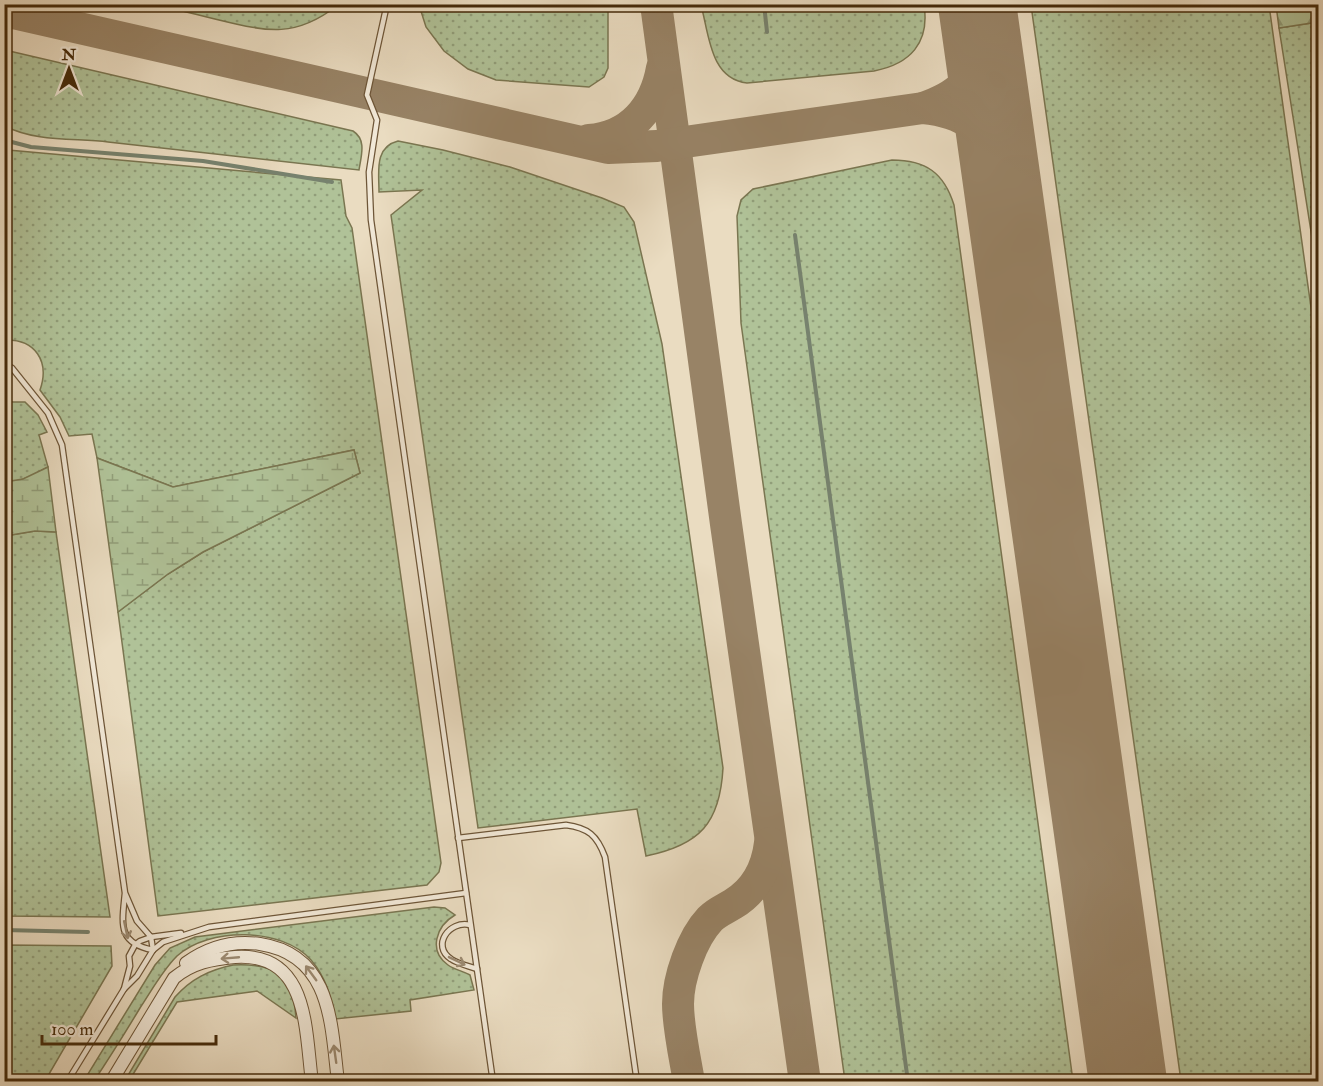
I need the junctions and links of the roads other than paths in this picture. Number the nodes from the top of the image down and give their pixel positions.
1 (387, 4) edge
2 (12, 369) dead end
3 (458, 838) junction
4 (125, 893) junction
5 (466, 893) junction
6 (470, 925) junction
7 (191, 932) junction
8 (151, 937) junction
9 (135, 945) junction
10 (153, 950) junction
11 (477, 969) junction
12 (174, 978) junction
13 (124, 989) junction
14 (67, 1082) edge
15 (111, 1082) edge
16 (312, 1082) edge
17 (338, 1082) edge
18 (493, 1082) edge
19 (637, 1082) edge

1 - 3 lane
2 - 4 lane
3 - 5 lane
3 - 19 lane
4 - 8 lane
4 -> 9 lane
5 - 6 lane
5 - 7 lane
6 - 11 lane
6 -> 11 lane
7 - 8 lane
7 - 10 lane
8 - 9 lane
8 - 10 lane
9 - 10 lane
9 - 13 lane
10 - 13 lane
11 - 18 lane
12 - 15 street
16 -> 12 street
17 -> 12 street
13 - 14 lane

